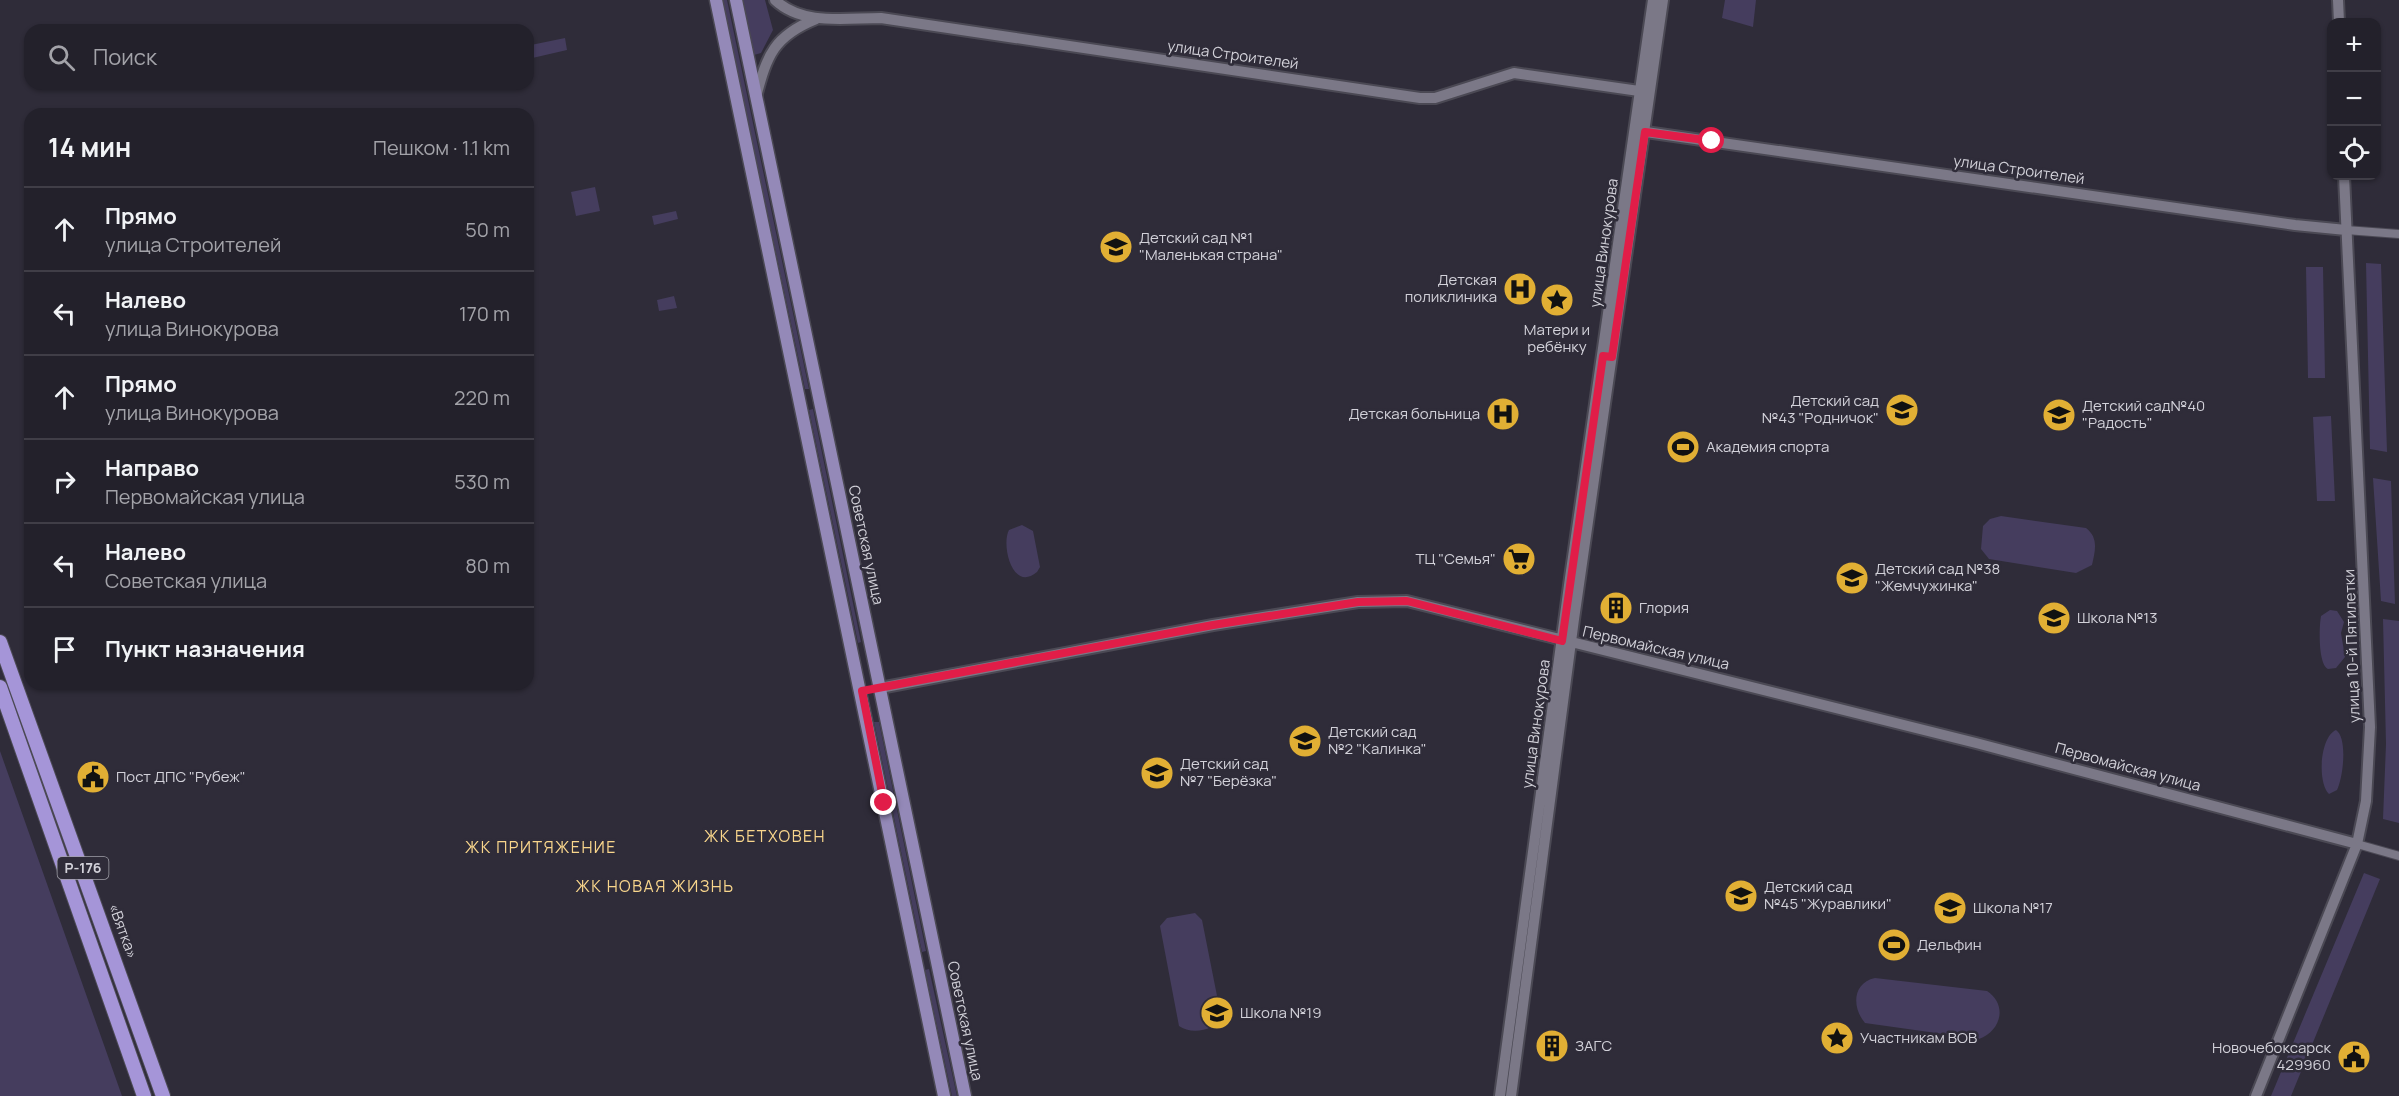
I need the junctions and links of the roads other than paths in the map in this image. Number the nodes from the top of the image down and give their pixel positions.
1 (716, 0) edge
2 (736, 0) edge
3 (775, 0) edge
4 (1653, 0) edge
5 (1663, 0) edge
6 (2338, 0) edge
7 (816, 18) junction
8 (2339, 18) edge
9 (1646, 92) junction
10 (756, 97) junction
11 (1640, 131) junction
12 (2344, 180) edge
13 (2346, 230) junction
14 (2399, 234) edge
15 (819, 394) junction
16 (801, 398) junction
17 (0, 642) edge
18 (1567, 642) junction
19 (0, 687) edge
20 (880, 688) junction
21 (862, 691) junction
22 (2358, 844) junction
23 (2399, 856) edge
24 (937, 958) junction
25 (917, 962) junction
26 (1508, 1078) junction
27 (144, 1096) edge
28 (164, 1096) edge
29 (944, 1096) edge
30 (965, 1096) edge
31 (1500, 1096) edge
32 (1511, 1096) edge
33 (2256, 1096) edge

1 - 16 main road
2 - 10 main road, Советская улица
3 - 7 street, улица Строителей
4 - 9 street, улица Винокурова
5 - 9 street, улица Винокурова
6 - 8 street
7 - 9 street, улица Строителей
7 - 10 street, улица Строителей
9 - 11 street, улица Винокурова
10 - 15 main road, Советская улица
11 - 13 street, улица Строителей
11 - 18 street, улица Винокурова
12 - 13 street, улица 10-й Пятилетки
13 - 14 street, улица Строителей
13 - 22 street, улица 10-й Пятилетки
15 - 16 main road
15 - 20 main road, Советская улица
16 - 21 main road
17 - 28 highway, «Вятка» / Р-176
18 - 20 street, Первомайская улица
18 - 22 street, Первомайская улица
18 - 26 street, улица Винокурова
19 - 27 highway, Р-176
20 - 21 main road, Первомайская улица
20 - 24 main road, Советская улица
21 - 25 main road
22 - 23 street, Первомайская улица
22 - 33 street, улица 10-й Пятилетки
24 - 25 main road
24 - 30 main road, Советская улица
25 - 29 main road
26 - 31 street, улица Винокурова
26 - 32 street, улица Винокурова

